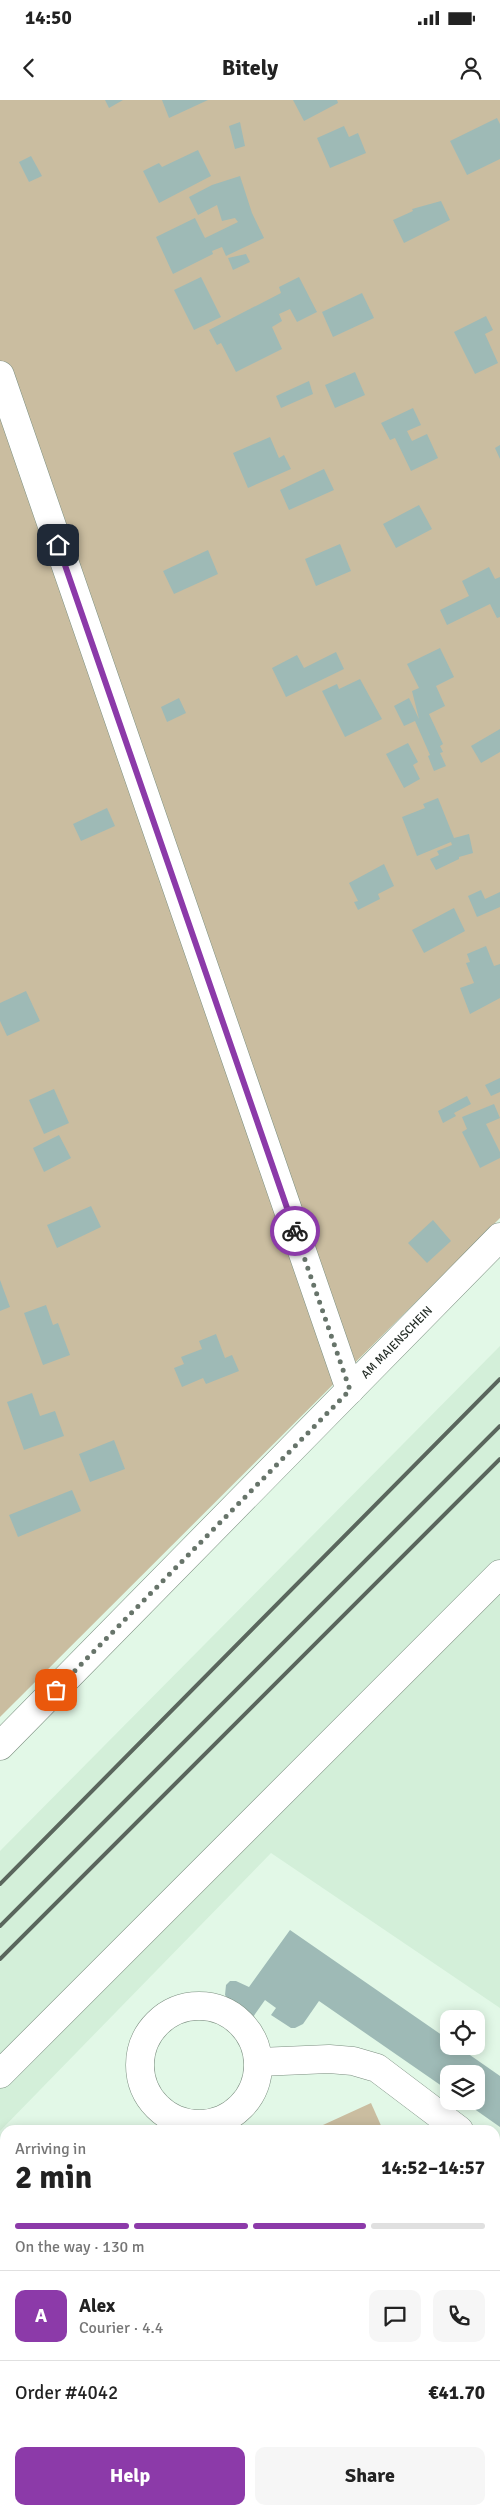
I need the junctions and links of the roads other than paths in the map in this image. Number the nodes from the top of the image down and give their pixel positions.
1 (0, 375) edge
2 (500, 1237) edge
3 (350, 1390) junction
4 (500, 1574) edge
5 (0, 1746) edge
6 (259, 2062) junction
7 (0, 2074) edge
8 (452, 2125) edge

1 - 3 lane
2 - 3 lane, AM MAIENSCHEIN
3 - 5 lane, AM MAIENSCHEIN
4 - 7 lane
6 - 6 lane
6 - 8 lane

